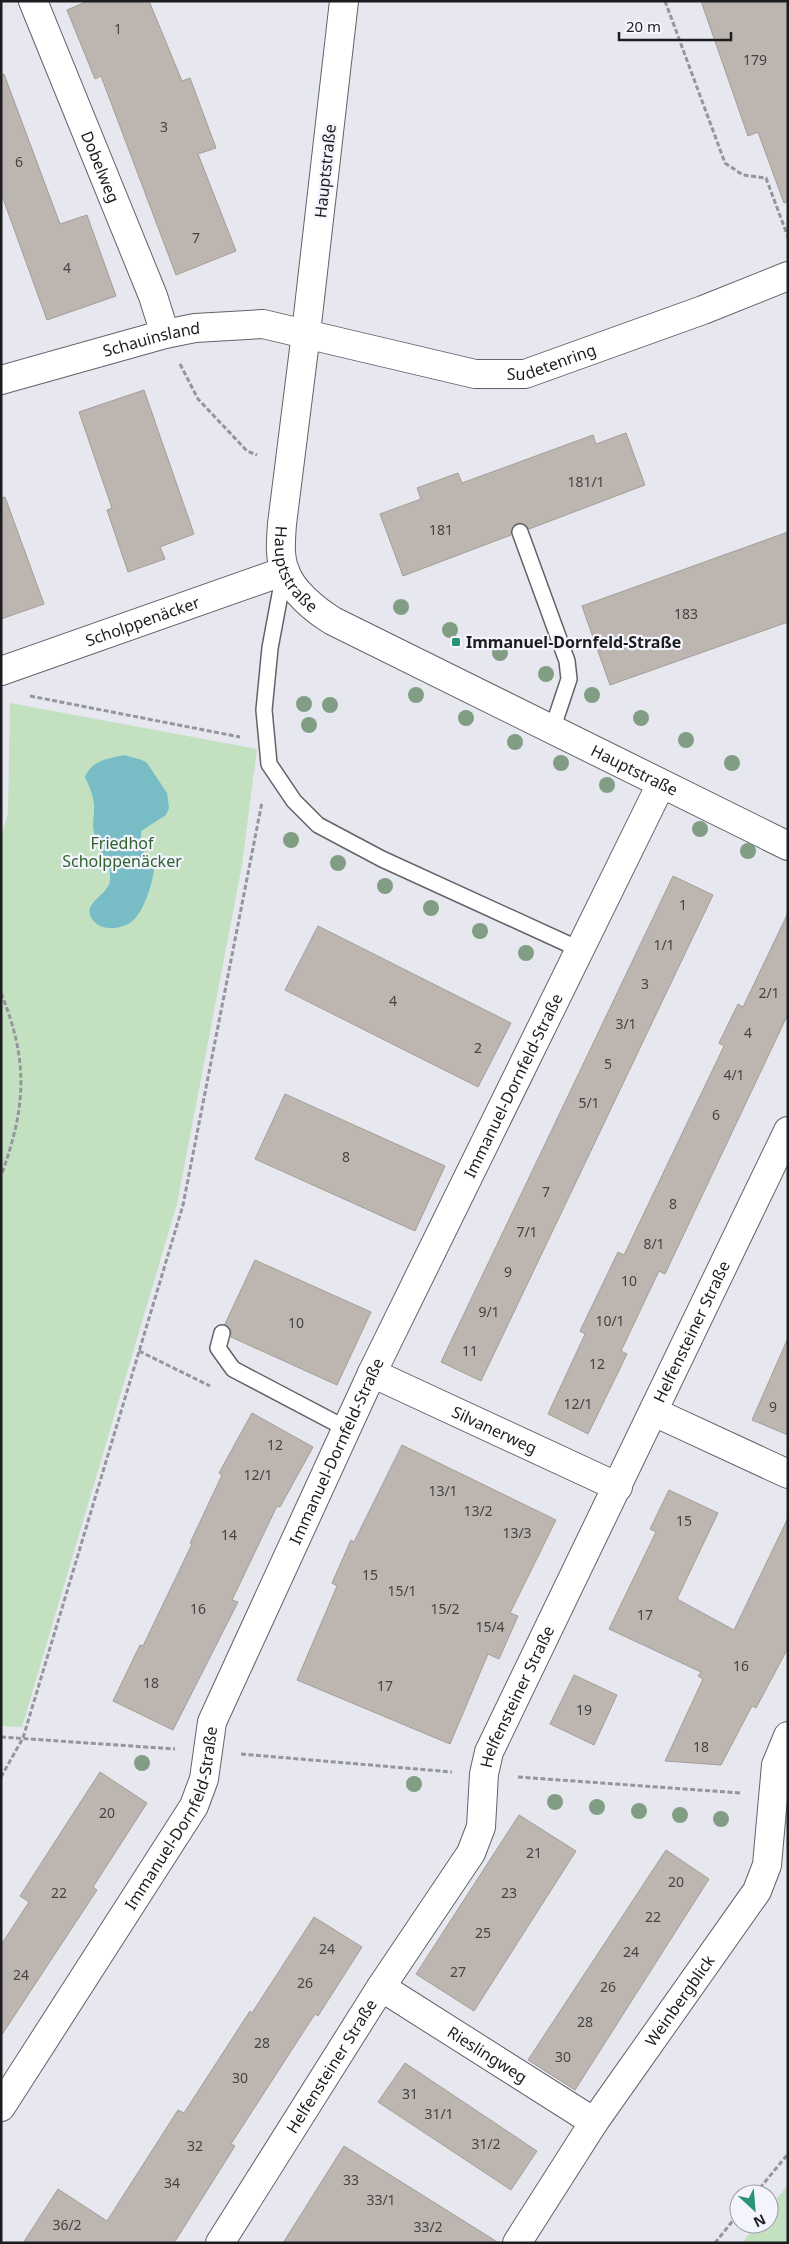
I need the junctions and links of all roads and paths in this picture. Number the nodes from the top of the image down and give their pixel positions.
1 (32, 1) edge
2 (344, 1) edge
3 (665, 1) edge
4 (788, 237) edge
5 (788, 276) edge
6 (306, 333) junction
7 (165, 334) junction
8 (1, 380) edge
9 (290, 468) junction
10 (520, 532) dead end
11 (285, 572) junction
12 (1, 671) edge
13 (24, 693) dead end
14 (552, 730) junction
15 (266, 740) junction
16 (269, 764) junction
17 (660, 784) junction
18 (788, 846) edge
19 (581, 950) junction
20 (1, 993) edge
21 (788, 1131) edge
22 (1, 1176) edge
23 (222, 1333) dead end
24 (372, 1373) junction
25 (654, 1412) junction
26 (346, 1429) junction
27 (788, 1474) edge
28 (618, 1487) junction
29 (1, 1736) edge
30 (788, 1736) edge
31 (23, 1738) junction
32 (207, 1752) junction
33 (484, 1774) junction
34 (1, 1777) edge
35 (772, 1795) junction
36 (381, 1987) junction
37 (1, 2106) edge
38 (594, 2122) junction
39 (788, 2154) edge
40 (763, 2184) edge
41 (729, 2226) edge
42 (220, 2243) edge
43 (517, 2243) edge
44 (715, 2243) edge

1 - 7 street, Dobelweg
2 - 6 street, Hauptstraße
3 - 4 path
5 - 6 street, Sudetenring
6 - 7 street, Schauinsland
6 - 9 street, Hauptstraße
7 - 8 street, Schauinsland
7 - 9 path
9 - 11 street, Hauptstraße
10 - 14 lane
11 - 12 street, Scholppenäcker
11 - 14 street, Hauptstraße
11 - 15 lane
13 - 15 path
14 - 17 street, Hauptstraße
15 - 16 lane
16 - 19 lane
16 - 31 path
17 - 18 street, Hauptstraße
17 - 19 street, Immanuel-Dornfeld-Straße
19 - 24 street, Immanuel-Dornfeld-Straße
20 - 22 path
21 - 25 street, Helfensteiner Straße
23 - 26 lane
24 - 26 street, Immanuel-Dornfeld-Straße
24 - 28 street, Silvanerweg
25 - 27 street
25 - 28 street, Helfensteiner Straße
26 - 32 street, Immanuel-Dornfeld-Straße
28 - 33 street, Helfensteiner Straße
29 - 31 path
30 - 35 street, Weinbergblick
31 - 32 path
31 - 34 path
32 - 33 path
32 - 37 street, Immanuel-Dornfeld-Straße
33 - 35 path
33 - 36 street, Helfensteiner Straße
35 - 38 street, Weinbergblick
36 - 38 street, Rieslingweg
36 - 42 street, Helfensteiner Straße
38 - 43 street, Weinbergblick
39 - 40 path
41 - 44 path

